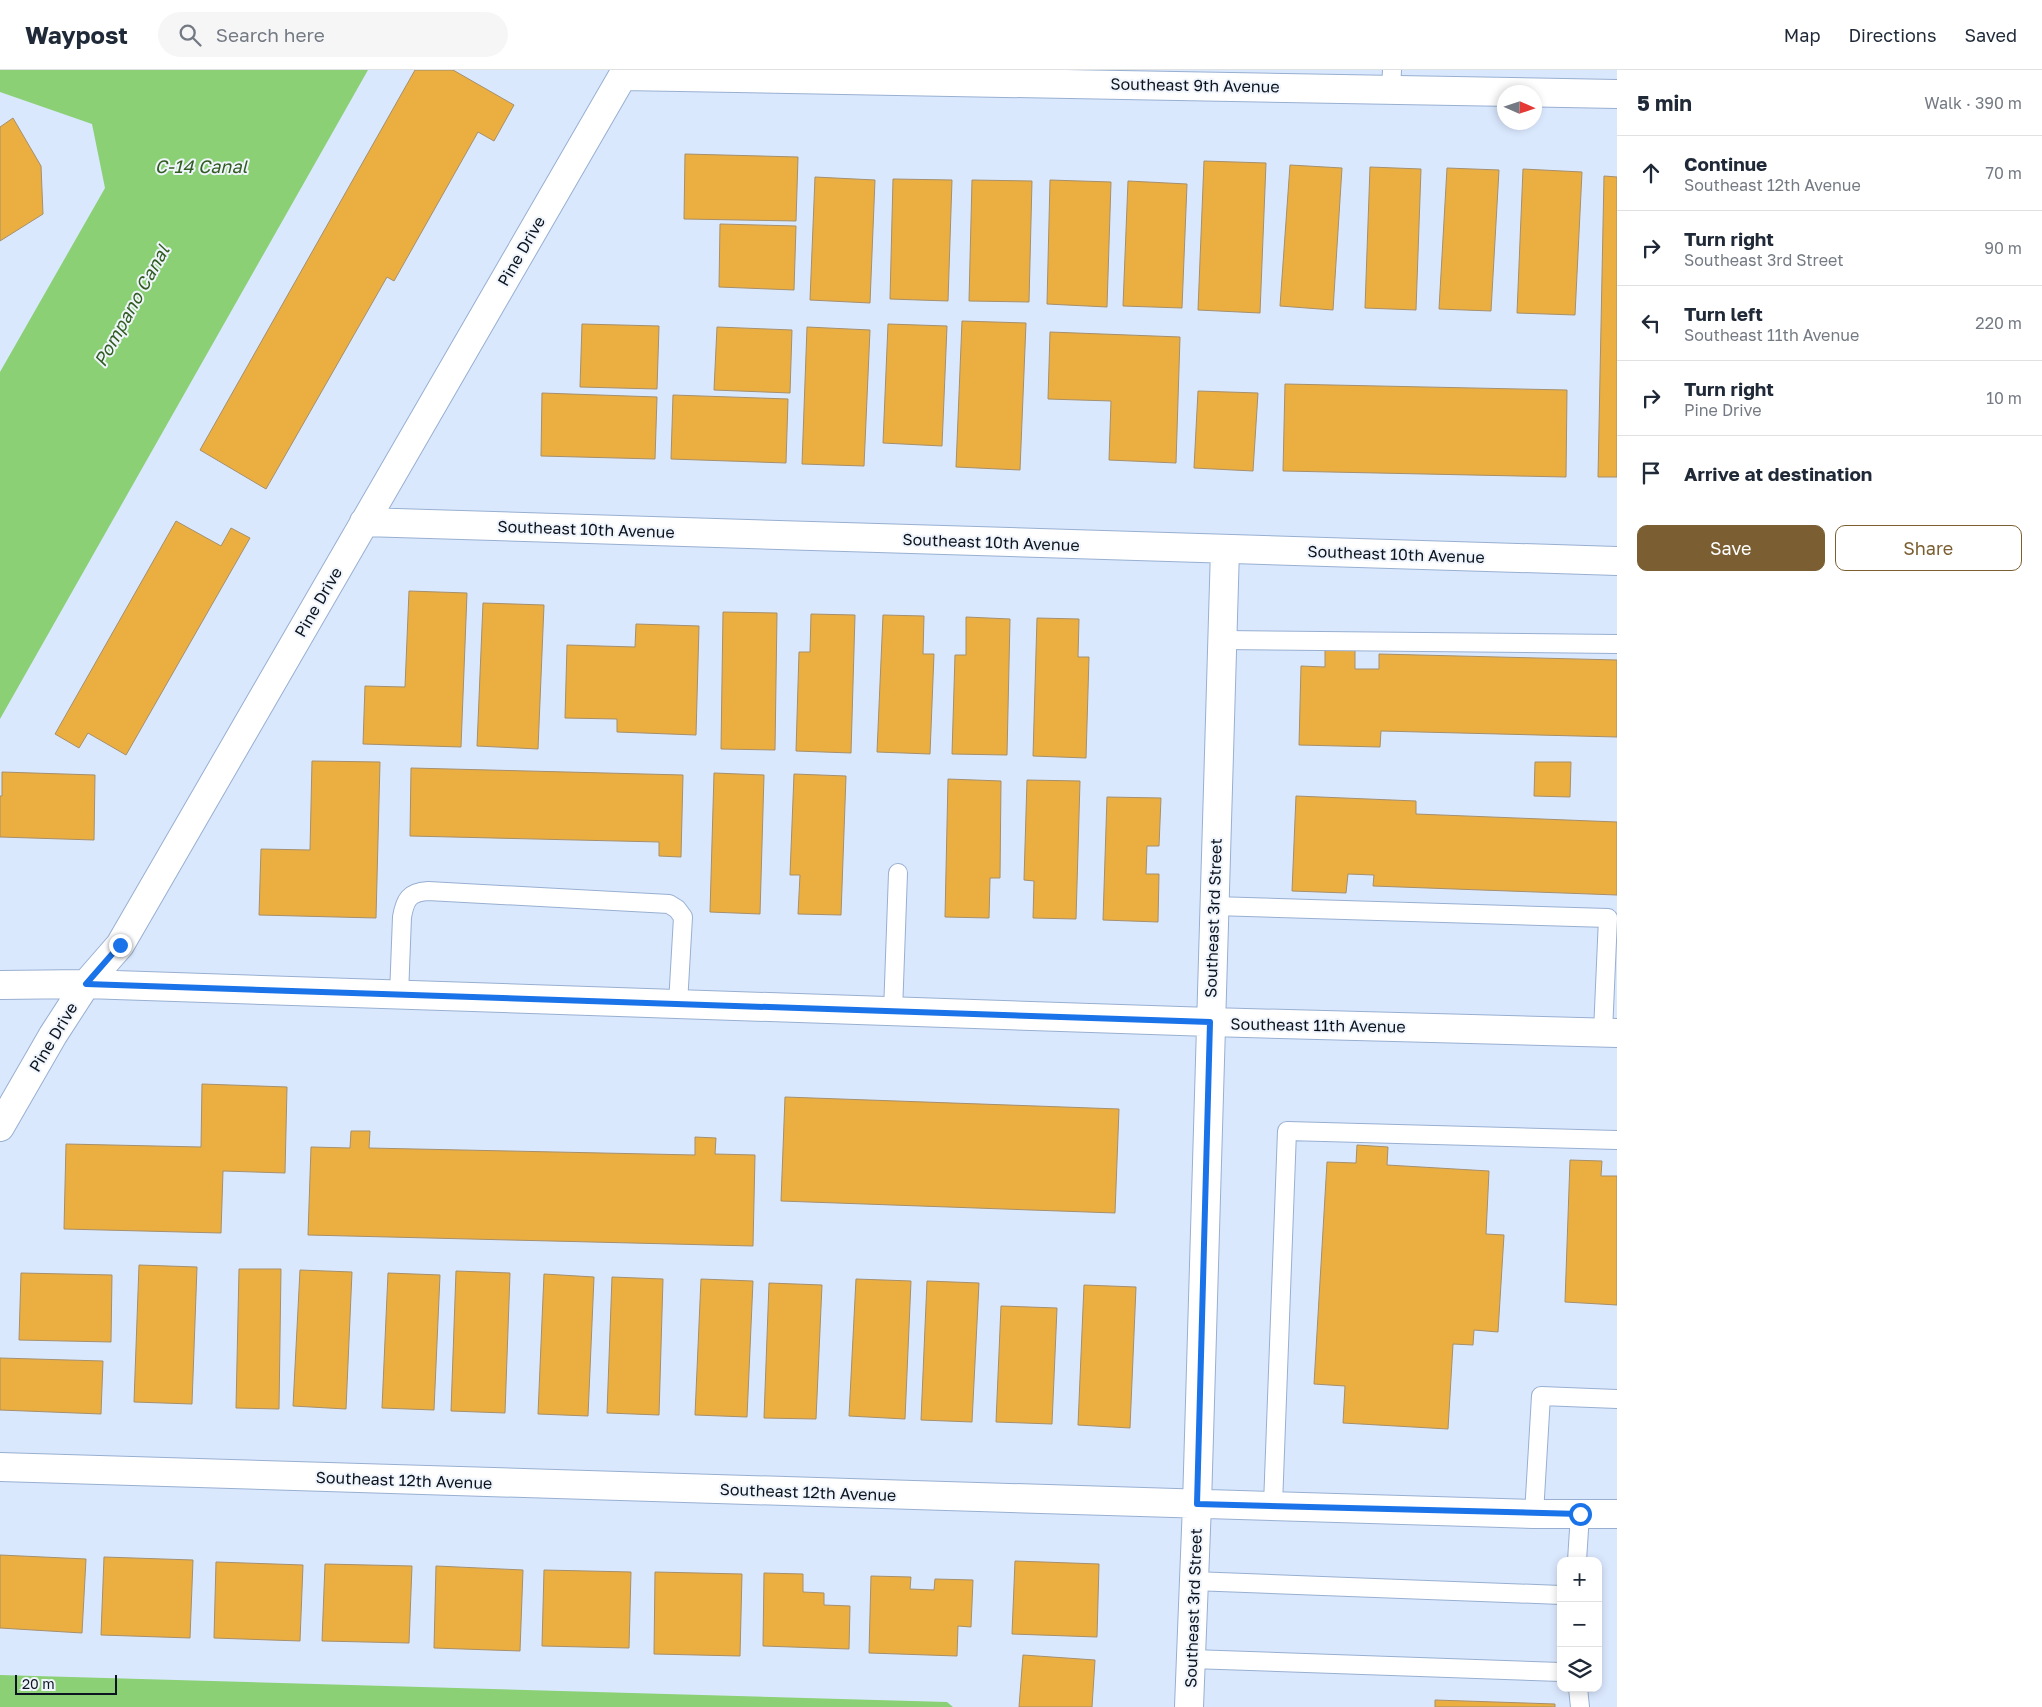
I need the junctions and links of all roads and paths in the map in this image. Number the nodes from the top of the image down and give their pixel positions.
1 (624, 73) edge
2 (1391, 79) edge
3 (1617, 94) edge
4 (364, 522) junction
5 (1225, 549) junction
6 (1617, 561) edge
7 (1222, 640) junction
8 (1617, 644) edge
9 (898, 874) dead end
10 (1214, 906) junction
11 (86, 984) junction
12 (0, 986) edge
13 (399, 995) junction
14 (678, 1004) junction
15 (893, 1012) junction
16 (1210, 1022) junction
17 (1610, 1032) edge
18 (0, 1127) edge
19 (1617, 1140) edge
20 (1617, 1399) edge
21 (0, 1467) edge
22 (1197, 1504) junction
23 (1273, 1506) junction
24 (1534, 1514) junction
25 (1580, 1514) junction
26 (1617, 1514) edge
27 (1578, 1557) edge
28 (1193, 1582) junction
29 (1557, 1595) edge
30 (1191, 1659) junction
31 (1557, 1672) edge
32 (1578, 1692) edge
33 (1189, 1707) edge
34 (1580, 1707) edge

1 - 2 street, Southeast 9th Avenue
1 - 4 street, Pine Drive
2 - 3 street, Southeast 9th Avenue
4 - 5 street, Southeast 10th Avenue
4 - 11 street, Pine Drive
5 - 6 street, Southeast 10th Avenue
5 - 7 street, Southeast 3rd Street
7 - 8 lane
7 - 10 street, Southeast 3rd Street
9 - 15 lane
10 - 16 street, Southeast 3rd Street
10 - 17 lane
11 - 12 street, Southeast 11th Avenue
11 - 13 street, Southeast 11th Avenue
11 - 18 street, Pine Drive
13 - 14 street, Southeast 11th Avenue
13 - 14 lane
14 - 15 street, Southeast 11th Avenue
15 - 16 street, Southeast 11th Avenue
16 - 17 street, Southeast 11th Avenue
16 - 22 street, Southeast 3rd Street
19 - 23 lane
20 - 24 lane
21 - 22 street, Southeast 12th Avenue
22 - 23 street, Southeast 12th Avenue
22 - 28 street, Southeast 3rd Street
23 - 24 street, Southeast 12th Avenue
24 - 25 street, Southeast 12th Avenue
25 - 26 street, Southeast 12th Avenue
25 - 27 lane
28 - 29 lane
28 - 30 street, Southeast 3rd Street
30 - 31 lane
30 - 33 street, Southeast 3rd Street
32 - 34 lane

